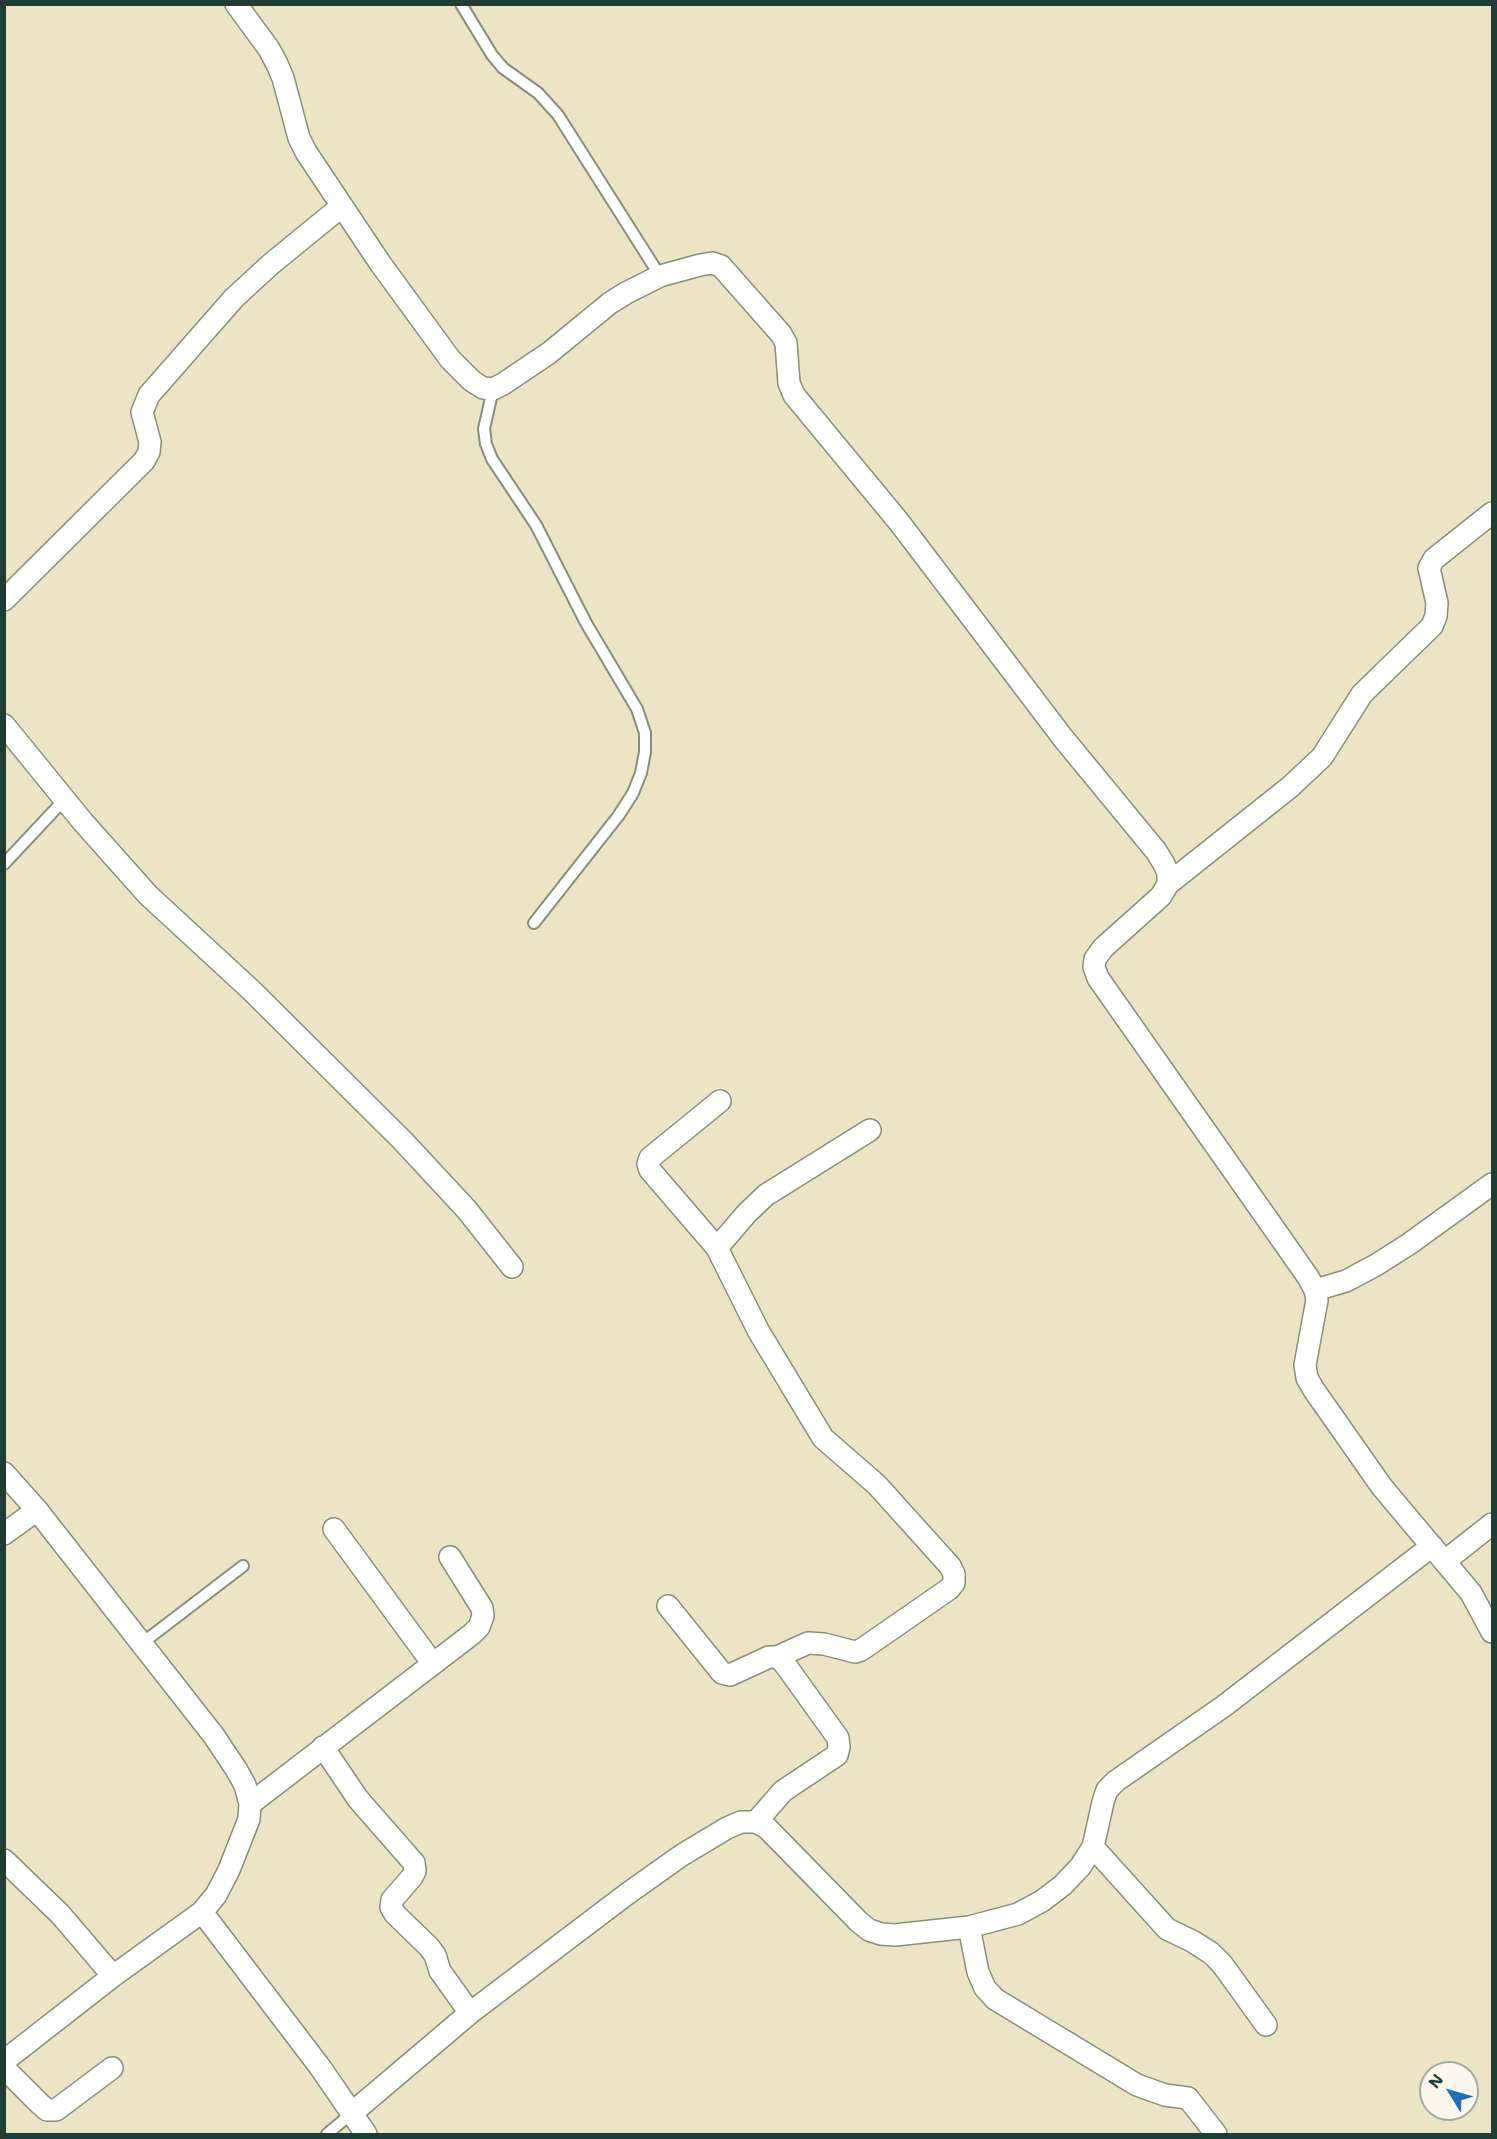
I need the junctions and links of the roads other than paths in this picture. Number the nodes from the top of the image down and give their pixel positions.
1 (236, 4) edge
2 (461, 4) edge
3 (342, 206) junction
4 (660, 276) junction
5 (493, 388) junction
6 (1492, 513) edge
7 (4, 600) edge
8 (4, 725) edge
9 (64, 800) junction
10 (4, 864) edge
11 (1168, 884) junction
12 (534, 923) dead end
13 (720, 1101) dead end
14 (870, 1130) dead end
15 (1492, 1184) edge
16 (717, 1248) junction
17 (512, 1267) dead end
18 (1315, 1290) junction
19 (4, 1473) edge
20 (37, 1510) junction
21 (1492, 1524) edge
22 (334, 1529) dead end
23 (4, 1534) edge
24 (1438, 1554) junction
25 (450, 1557) dead end
26 (243, 1566) dead end
27 (668, 1606) dead end
28 (1492, 1632) edge
29 (141, 1644) junction
30 (777, 1658) junction
31 (433, 1664) junction
32 (323, 1747) junction
33 (250, 1804) junction
34 (756, 1822) junction
35 (1093, 1847) junction
36 (4, 1860) edge
37 (202, 1912) junction
38 (969, 1927) junction
39 (113, 1976) junction
40 (470, 2013) junction
41 (1266, 2025) dead end
42 (4, 2061) edge
43 (4, 2068) edge
44 (112, 2068) dead end
45 (352, 2113) junction
46 (327, 2134) edge
47 (366, 2134) edge
48 (1216, 2134) edge

1 - 3 street
2 - 4 lane
3 - 5 street
3 - 7 street
4 - 5 street
4 - 11 street
5 - 12 lane
6 - 11 street
8 - 9 street
9 - 10 lane
9 - 17 street
11 - 18 street
13 - 16 street
14 - 16 street
15 - 18 street
16 - 30 street
18 - 24 street
19 - 20 street
20 - 23 street
20 - 29 street
21 - 24 street
22 - 31 street
24 - 28 street
24 - 35 street
25 - 31 street
26 - 29 lane
27 - 30 street
29 - 33 street
30 - 34 street
31 - 32 street
32 - 33 street
32 - 40 street
33 - 37 street
34 - 38 street
34 - 40 street
35 - 38 street
35 - 41 street
36 - 39 street
37 - 39 street
37 - 45 street
38 - 48 street
39 - 42 street
40 - 45 street
43 - 44 street
45 - 46 lane
45 - 47 street

